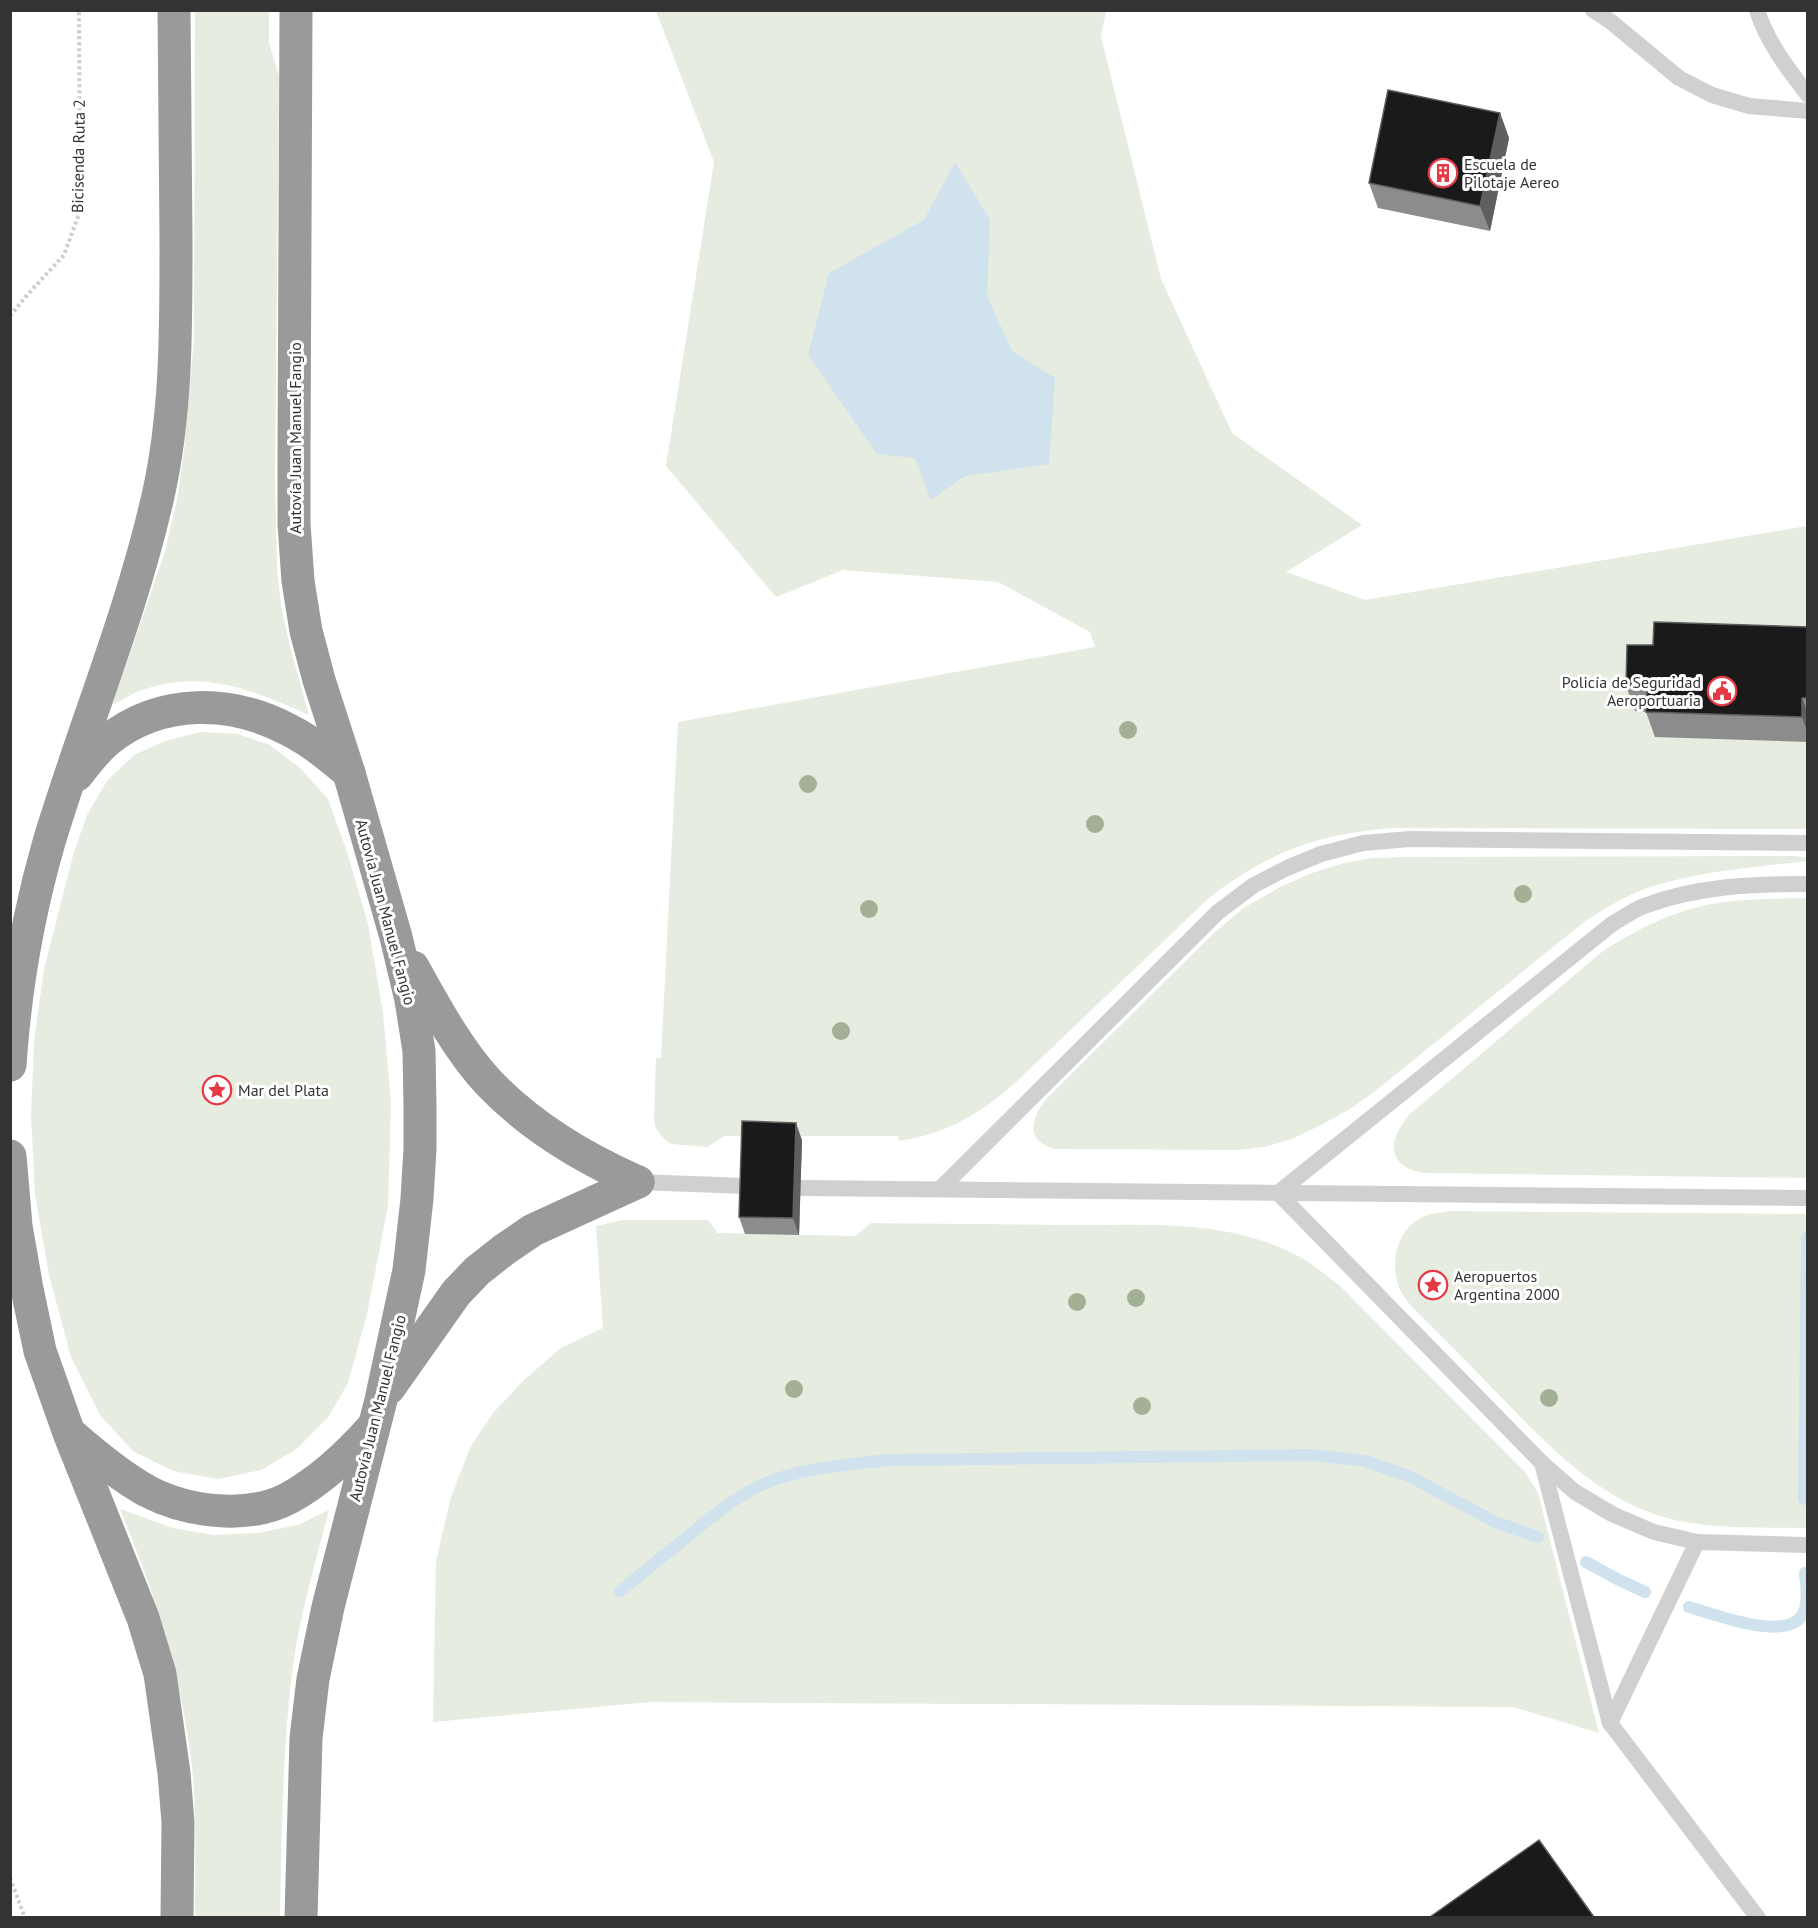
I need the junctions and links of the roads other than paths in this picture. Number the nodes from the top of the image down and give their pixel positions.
1 (174, 10) edge
2 (296, 10) edge
3 (1593, 10) edge
4 (1757, 10) edge
5 (1607, 16) edge
6 (1808, 95) edge
7 (1808, 111) edge
8 (349, 773) junction
9 (67, 788) junction
10 (1808, 843) edge
11 (1808, 884) edge
12 (396, 937) junction
13 (10, 1065) edge
14 (10, 1156) edge
15 (638, 1182) junction
16 (746, 1186) edge
17 (801, 1188) dead end
18 (940, 1189) junction
19 (1278, 1192) junction
20 (1808, 1198) edge
21 (378, 1413) junction
22 (69, 1433) junction
23 (1542, 1463) junction
24 (1697, 1542) junction
25 (1808, 1545) edge
26 (1610, 1723) junction
27 (177, 1917) edge
28 (301, 1917) edge
29 (1758, 1917) edge

1 - 9 highway
2 - 8 highway, Autovía Juan Manuel Fangio
3 - 5 lane
4 - 6 lane
5 - 7 lane
8 - 9 highway
8 - 12 highway, Autovía Juan Manuel Fangio
9 - 13 highway
10 - 18 lane
11 - 19 lane
12 - 15 highway
12 - 21 highway, Autovía Juan Manuel Fangio
14 - 22 highway
15 - 16 lane
15 - 21 highway
17 - 18 lane
18 - 19 lane
19 - 20 lane
19 - 23 lane
21 - 22 highway
21 - 28 highway, Autovía Juan Manuel Fangio
22 - 27 highway
23 - 24 lane
23 - 26 lane
24 - 25 lane
24 - 26 lane
26 - 29 lane

